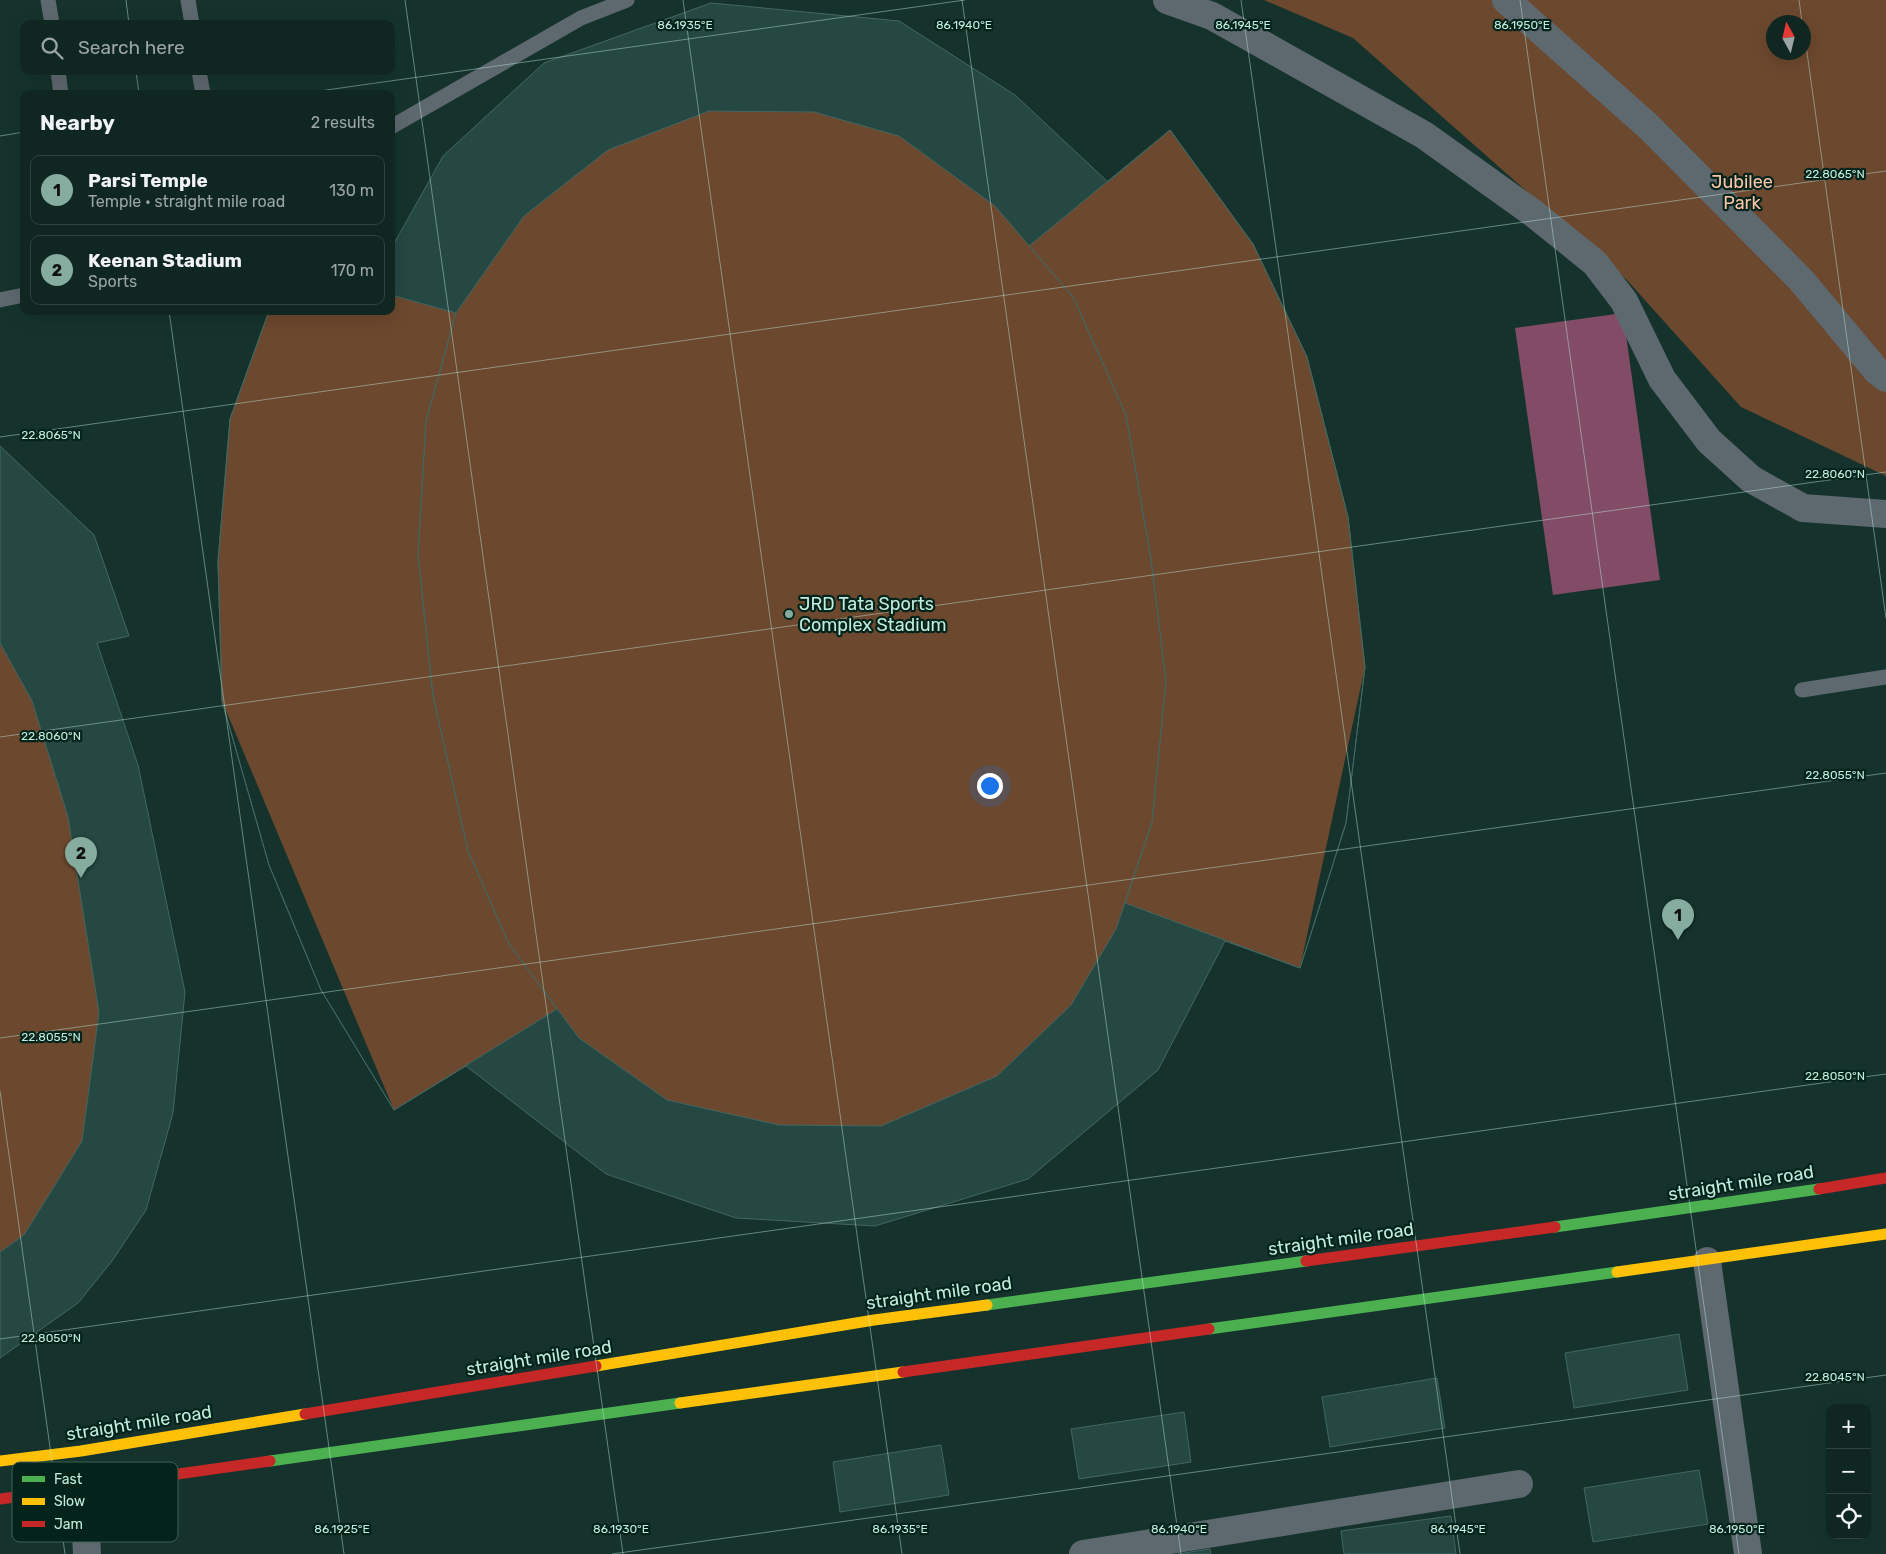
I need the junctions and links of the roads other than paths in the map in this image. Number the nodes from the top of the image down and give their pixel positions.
1 (48, 0) edge
2 (188, 0) edge
3 (627, 0) edge
4 (1167, 0) edge
5 (1506, 0) edge
6 (51, 20) edge
7 (191, 20) edge
8 (59, 75) edge
9 (200, 75) edge
10 (60, 90) edge
11 (202, 90) edge
12 (395, 125) edge
13 (20, 296) edge
14 (0, 300) edge
15 (1886, 378) edge
16 (1886, 514) edge
17 (1886, 676) edge
18 (1802, 690) dead end
19 (1886, 1178) edge
20 (1886, 1234) edge
21 (1707, 1261) junction
22 (0, 1461) edge
23 (178, 1476) edge
24 (1519, 1484) dead end
25 (1083, 1554) edge
26 (1748, 1554) edge

1 - 6 lane
2 - 7 lane
3 - 12 lane
4 - 16 street
5 - 15 street
8 - 10 lane
9 - 11 lane
13 - 14 lane
17 - 18 lane
19 - 22 street, straight mile road
20 - 21 street
21 - 23 street
21 - 26 street
24 - 25 street

